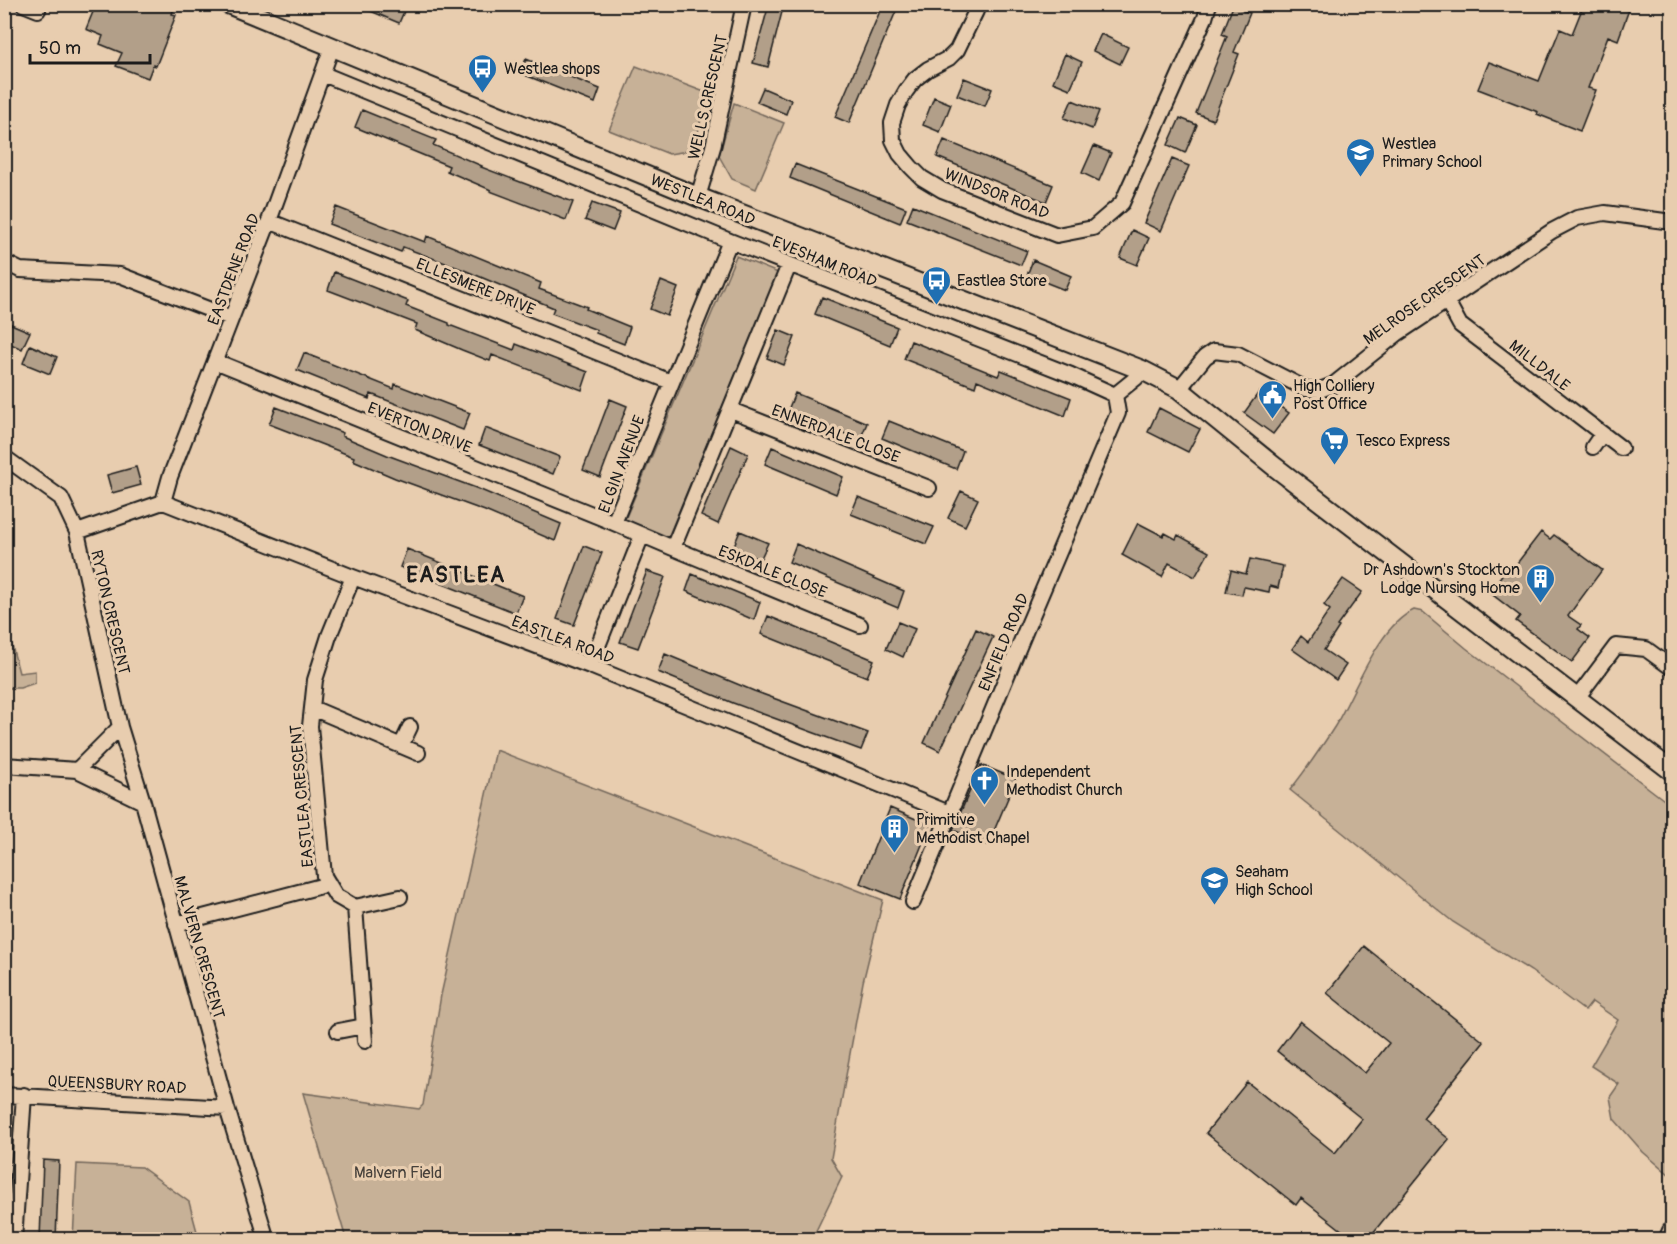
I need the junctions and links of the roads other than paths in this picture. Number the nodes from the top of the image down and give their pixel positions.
1 (23, 4) edge
2 (228, 4) edge
3 (744, 4) edge
4 (977, 4) edge
5 (1209, 4) edge
6 (38, 10) dead end
7 (332, 47) junction
8 (323, 74) junction
9 (698, 197) junction
10 (269, 221) junction
11 (1672, 222) edge
12 (730, 241) junction
13 (4, 262) edge
14 (789, 265) junction
15 (1447, 301) junction
16 (231, 318) junction
17 (215, 361) junction
18 (1142, 370) junction
19 (671, 382) junction
20 (1179, 389) junction
21 (1115, 395) junction
22 (731, 410) junction
23 (1602, 434) junction
24 (1593, 447) dead end
25 (1621, 448) dead end
26 (4, 457) edge
27 (929, 488) dead end
28 (163, 502) junction
29 (614, 523) junction
30 (76, 532) junction
31 (642, 535) junction
32 (674, 548) junction
33 (354, 577) junction
34 (860, 625) dead end
35 (590, 666) junction
36 (1672, 668) edge
37 (1577, 698) junction
38 (312, 708) junction
39 (120, 727) junction
40 (410, 727) dead end
41 (401, 746) junction
42 (418, 753) dead end
43 (4, 765) edge
44 (77, 770) junction
45 (1672, 771) edge
46 (143, 802) junction
47 (949, 813) junction
48 (329, 884) junction
49 (400, 897) dead end
50 (913, 902) dead end
51 (355, 908) junction
52 (176, 924) junction
53 (364, 1026) junction
54 (338, 1031) dead end
55 (365, 1041) dead end
56 (4, 1095) edge
57 (24, 1095) junction
58 (227, 1107) junction
59 (1672, 1231) edge
60 (14, 1239) edge
61 (267, 1239) edge
62 (1668, 1239) edge

1 - 6 street
2 - 7 main road, WESTLEA ROAD
3 - 9 street, WELLS CRESCENT
4 - 5 street, WINDSOR ROAD
7 - 8 street, EASTDENE ROAD
7 - 9 main road, WESTLEA ROAD
8 - 10 street, EASTDENE ROAD
8 - 12 street, EVESHAM ROAD
9 - 18 main road, WESTLEA ROAD
10 - 16 street, EASTDENE ROAD
10 - 19 street, ELLESMERE DRIVE
11 - 15 street, MELROSE CRESCENT
12 - 14 street, EVESHAM ROAD
12 - 19 street, ELGIN AVENUE
13 - 16 street
14 - 21 street, EVESHAM ROAD
14 - 22 street
15 - 20 street, MELROSE CRESCENT
15 - 23 street, MILLDALE
16 - 17 street, EASTDENE ROAD
17 - 28 street, EASTDENE ROAD
17 - 29 street, EVERTON DRIVE
18 - 20 main road, WESTLEA ROAD
18 - 21 street
19 - 29 street, ELGIN AVENUE
20 - 37 main road, WESTLEA ROAD
21 - 47 street, ENFIELD ROAD
22 - 27 street, ENNERDALE CLOSE
22 - 32 street
23 - 24 street
23 - 25 street, MILLDALE
26 - 30 street, RYTON CRESCENT
28 - 30 street
28 - 33 street, EASTLEA ROAD
29 - 31 street, ELGIN AVENUE
30 - 39 street, RYTON CRESCENT
31 - 32 street, ELGIN AVENUE
31 - 35 street
32 - 34 street, ESKDALE CLOSE
33 - 35 street, EASTLEA ROAD
33 - 38 street, EASTLEA CRESCENT
35 - 47 street, EASTLEA ROAD
36 - 37 street
37 - 45 main road, WESTLEA ROAD
38 - 41 street
38 - 48 street, EASTLEA CRESCENT
39 - 44 street
39 - 46 street, RYTON CRESCENT
40 - 41 street
41 - 42 street
43 - 44 street
44 - 46 street
46 - 52 street, MALVERN CRESCENT
47 - 50 street, ENFIELD ROAD
48 - 51 street, EASTLEA CRESCENT
48 - 52 street
49 - 51 street
51 - 53 street
52 - 58 street, MALVERN CRESCENT
53 - 54 street
53 - 55 street
56 - 57 street, QUEENSBURY ROAD
57 - 58 street, QUEENSBURY ROAD
57 - 60 street
58 - 61 street, MALVERN CRESCENT
59 - 62 main road

